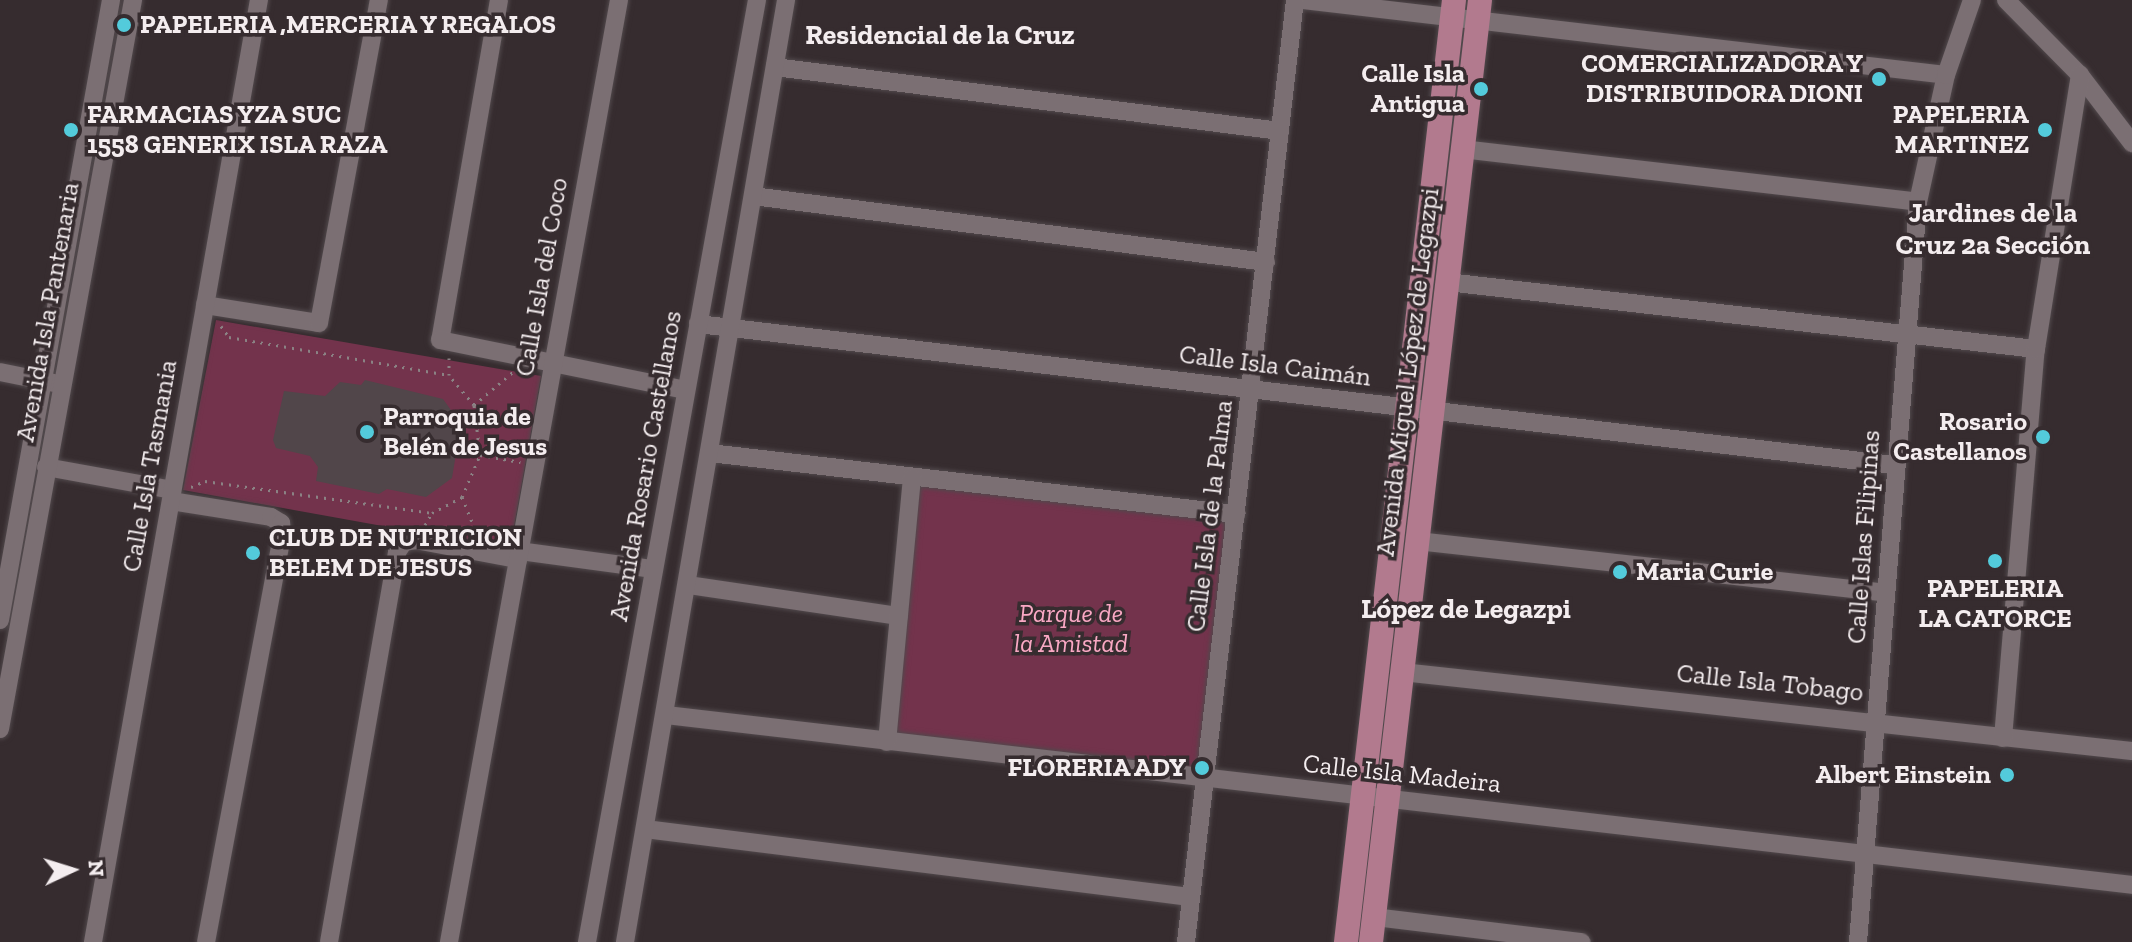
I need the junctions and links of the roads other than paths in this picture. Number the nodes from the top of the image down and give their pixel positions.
1 (111, 0) edge
2 (133, 0) edge
3 (259, 0) edge
4 (379, 0) edge
5 (499, 0) edge
6 (619, 0) edge
7 (757, 0) edge
8 (786, 0) edge
9 (1295, 0) edge
10 (1303, 0) edge
11 (1972, 0) edge
12 (2006, 0) edge
13 (1453, 9) edge
14 (1478, 10) edge
15 (775, 67) junction
16 (1946, 75) junction
17 (2080, 75) junction
18 (1280, 131) junction
19 (2132, 143) edge
20 (1462, 149) junction
21 (753, 196) junction
22 (1918, 202) junction
23 (1266, 262) junction
24 (1447, 282) junction
25 (205, 305) junction
26 (698, 324) junction
27 (731, 326) junction
28 (1905, 337) junction
29 (2036, 349) junction
30 (553, 367) junction
31 (0, 372) edge
32 (52, 383) junction
33 (1252, 389) junction
34 (686, 390) junction
35 (1407, 408) junction
36 (1432, 410) junction
37 (710, 453) junction
38 (1894, 465) junction
39 (46, 467) junction
40 (912, 478) junction
41 (172, 495) junction
42 (1236, 514) junction
43 (1417, 541) junction
44 (519, 555) junction
45 (654, 569) junction
46 (688, 585) junction
47 (1885, 593) junction
48 (899, 616) junction
49 (0, 620) edge
50 (1402, 672) junction
51 (666, 715) junction
52 (1877, 720) junction
53 (0, 729) edge
54 (2003, 738) junction
55 (887, 742) junction
56 (2132, 751) edge
57 (1205, 778) junction
58 (1363, 795) junction
59 (1388, 798) junction
60 (645, 829) junction
61 (1866, 853) junction
62 (2132, 885) edge
63 (1190, 897) junction
64 (1374, 917) junction
65 (93, 942) edge
66 (206, 942) edge
67 (329, 942) edge
68 (449, 942) edge
69 (587, 942) edge
70 (625, 942) edge
71 (1186, 942) edge
72 (1346, 942) edge
73 (1371, 942) edge
74 (1581, 942) edge
75 (1858, 942) edge

1 - 32 street, Avenida Isla Pantenaria
2 - 32 street, Avenida Isla Pantenaria
3 - 25 street, Calle Isla Tasmania
4 - 25 street
5 - 30 street
6 - 30 street, Calle Isla del Coco
7 - 26 street, Avenida Rosario Castellanos
8 - 15 street
9 - 18 street, Calle Isla de la Palma
10 - 13 street
11 - 16 street, Calle Islas Filipinas
12 - 17 street
13 - 14 street
13 - 35 main road, Avenida Miguel López de Legazpi
14 - 16 street
14 - 20 main road, Avenida Miguel López de Legazpi
15 - 18 street
15 - 21 street
16 - 22 street, Calle Islas Filipinas
17 - 19 street
17 - 29 street
18 - 23 street, Calle Isla de la Palma
20 - 22 street
20 - 24 main road, Avenida Miguel López de Legazpi
21 - 23 street
21 - 27 street
22 - 28 street, Calle Islas Filipinas
23 - 33 street, Calle Isla de la Palma
24 - 28 street
24 - 36 main road, Avenida Miguel López de Legazpi
25 - 41 street, Calle Isla Tasmania
26 - 27 street, Calle Isla Caimán
26 - 34 street, Avenida Rosario Castellanos
27 - 33 street, Calle Isla Caimán
27 - 37 street
28 - 29 street
28 - 38 street, Calle Islas Filipinas
29 - 54 street
30 - 34 street
30 - 44 street, Calle Isla del Coco
31 - 32 street
32 - 39 street, Avenida Isla Pantenaria
32 - 49 street, Avenida Isla Pantenaria
33 - 35 street, Calle Isla Caimán
33 - 42 street, Calle Isla de la Palma
34 - 45 street, Avenida Rosario Castellanos
35 - 36 street, Calle Isla Caimán
35 - 58 main road, Avenida Miguel López de Legazpi
36 - 38 street, Calle Isla Caimán
36 - 43 main road, Avenida Miguel López de Legazpi
37 - 40 street
37 - 46 street
38 - 47 street, Calle Islas Filipinas
39 - 41 street
39 - 53 street, Avenida Isla Pantenaria
40 - 42 street
40 - 48 street
41 - 65 street, Calle Isla Tasmania
41 - 66 street
42 - 57 street, Calle Isla de la Palma
43 - 47 street
43 - 50 main road, Avenida Miguel López de Legazpi
44 - 45 street
44 - 67 street
44 - 68 street, Calle Isla del Coco
45 - 69 street, Avenida Rosario Castellanos
46 - 48 street
46 - 51 street
47 - 52 street, Calle Islas Filipinas
48 - 55 street
50 - 52 street, Calle Isla Tobago
50 - 59 main road, Avenida Miguel López de Legazpi
51 - 55 street, Calle Isla Madeira
51 - 60 street
52 - 54 street, Calle Isla Tobago
52 - 61 street, Calle Islas Filipinas
54 - 56 street, Calle Isla Tobago
55 - 57 street, Calle Isla Madeira
57 - 58 street, Calle Isla Madeira
57 - 63 street, Calle Isla de la Palma
58 - 59 street, Calle Isla Madeira
58 - 72 main road, Avenida Miguel López de Legazpi
59 - 61 street, Calle Isla Madeira
59 - 64 main road, Avenida Miguel López de Legazpi
60 - 63 street
60 - 70 street
61 - 62 street, Calle Isla Madeira
61 - 75 street, Calle Islas Filipinas
63 - 71 street, Calle Isla de la Palma
64 - 73 main road, Avenida Miguel López de Legazpi
64 - 74 street

